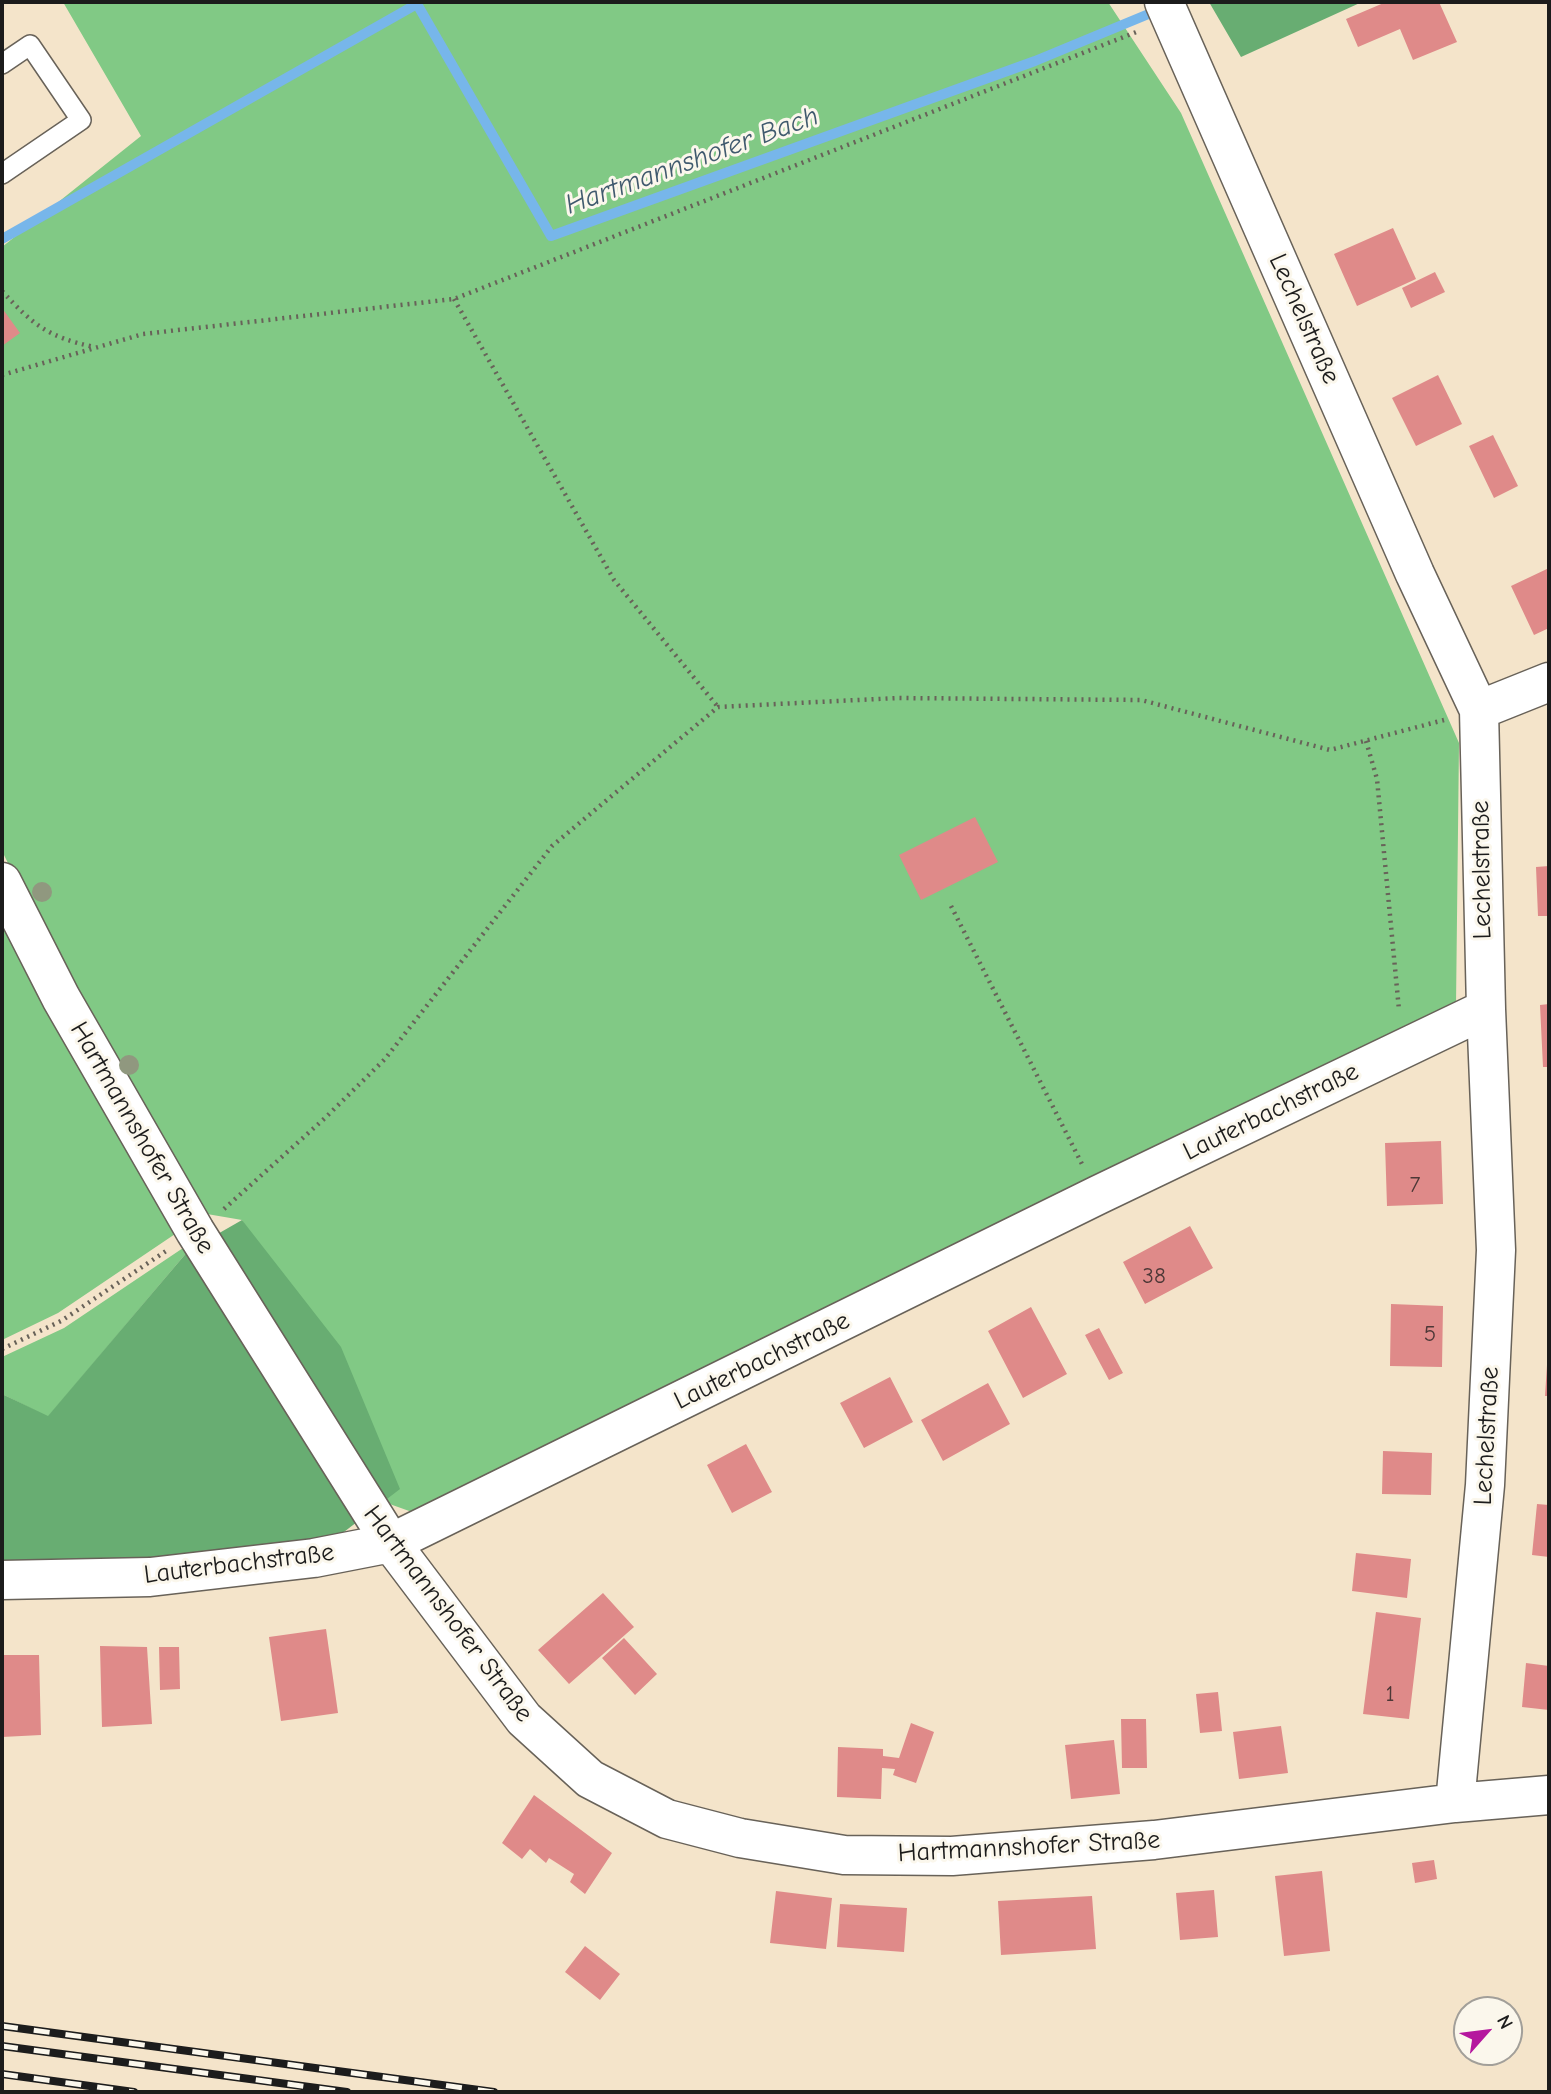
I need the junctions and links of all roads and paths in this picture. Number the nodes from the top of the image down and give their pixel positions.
1 (1168, 10) edge
2 (2, 64) edge
3 (2, 174) edge
4 (2, 291) edge
5 (454, 299) junction
6 (96, 348) junction
7 (2, 375) edge
8 (1549, 682) edge
9 (718, 708) junction
10 (1479, 710) junction
11 (1366, 741) dead end
12 (2, 881) edge
13 (951, 906) dead end
14 (1486, 1009) junction
15 (1405, 1048) junction
16 (1098, 1195) junction
17 (195, 1231) junction
18 (2, 1349) edge
19 (391, 1543) junction
20 (2, 1580) edge
21 (1549, 1795) edge
22 (1455, 1803) junction

1 - 5 path
1 - 10 street, Lechelstraße
2 - 3 lane
4 - 6 path
5 - 6 path
5 - 9 path
6 - 7 path
8 - 10 street
9 - 10 path
9 - 17 path
10 - 14 street, Lechelstraße
11 - 15 path
12 - 17 street, Hartmannshofer Straße
13 - 16 path
14 - 15 street, Lauterbachstraße
14 - 22 street, Lechelstraße
15 - 16 street, Lauterbachstraße
16 - 19 street, Lauterbachstraße
17 - 18 path
17 - 19 street, Hartmannshofer Straße
19 - 20 street, Lauterbachstraße
19 - 22 street, Hartmannshofer Straße
21 - 22 street, Hartmannshofer Straße

